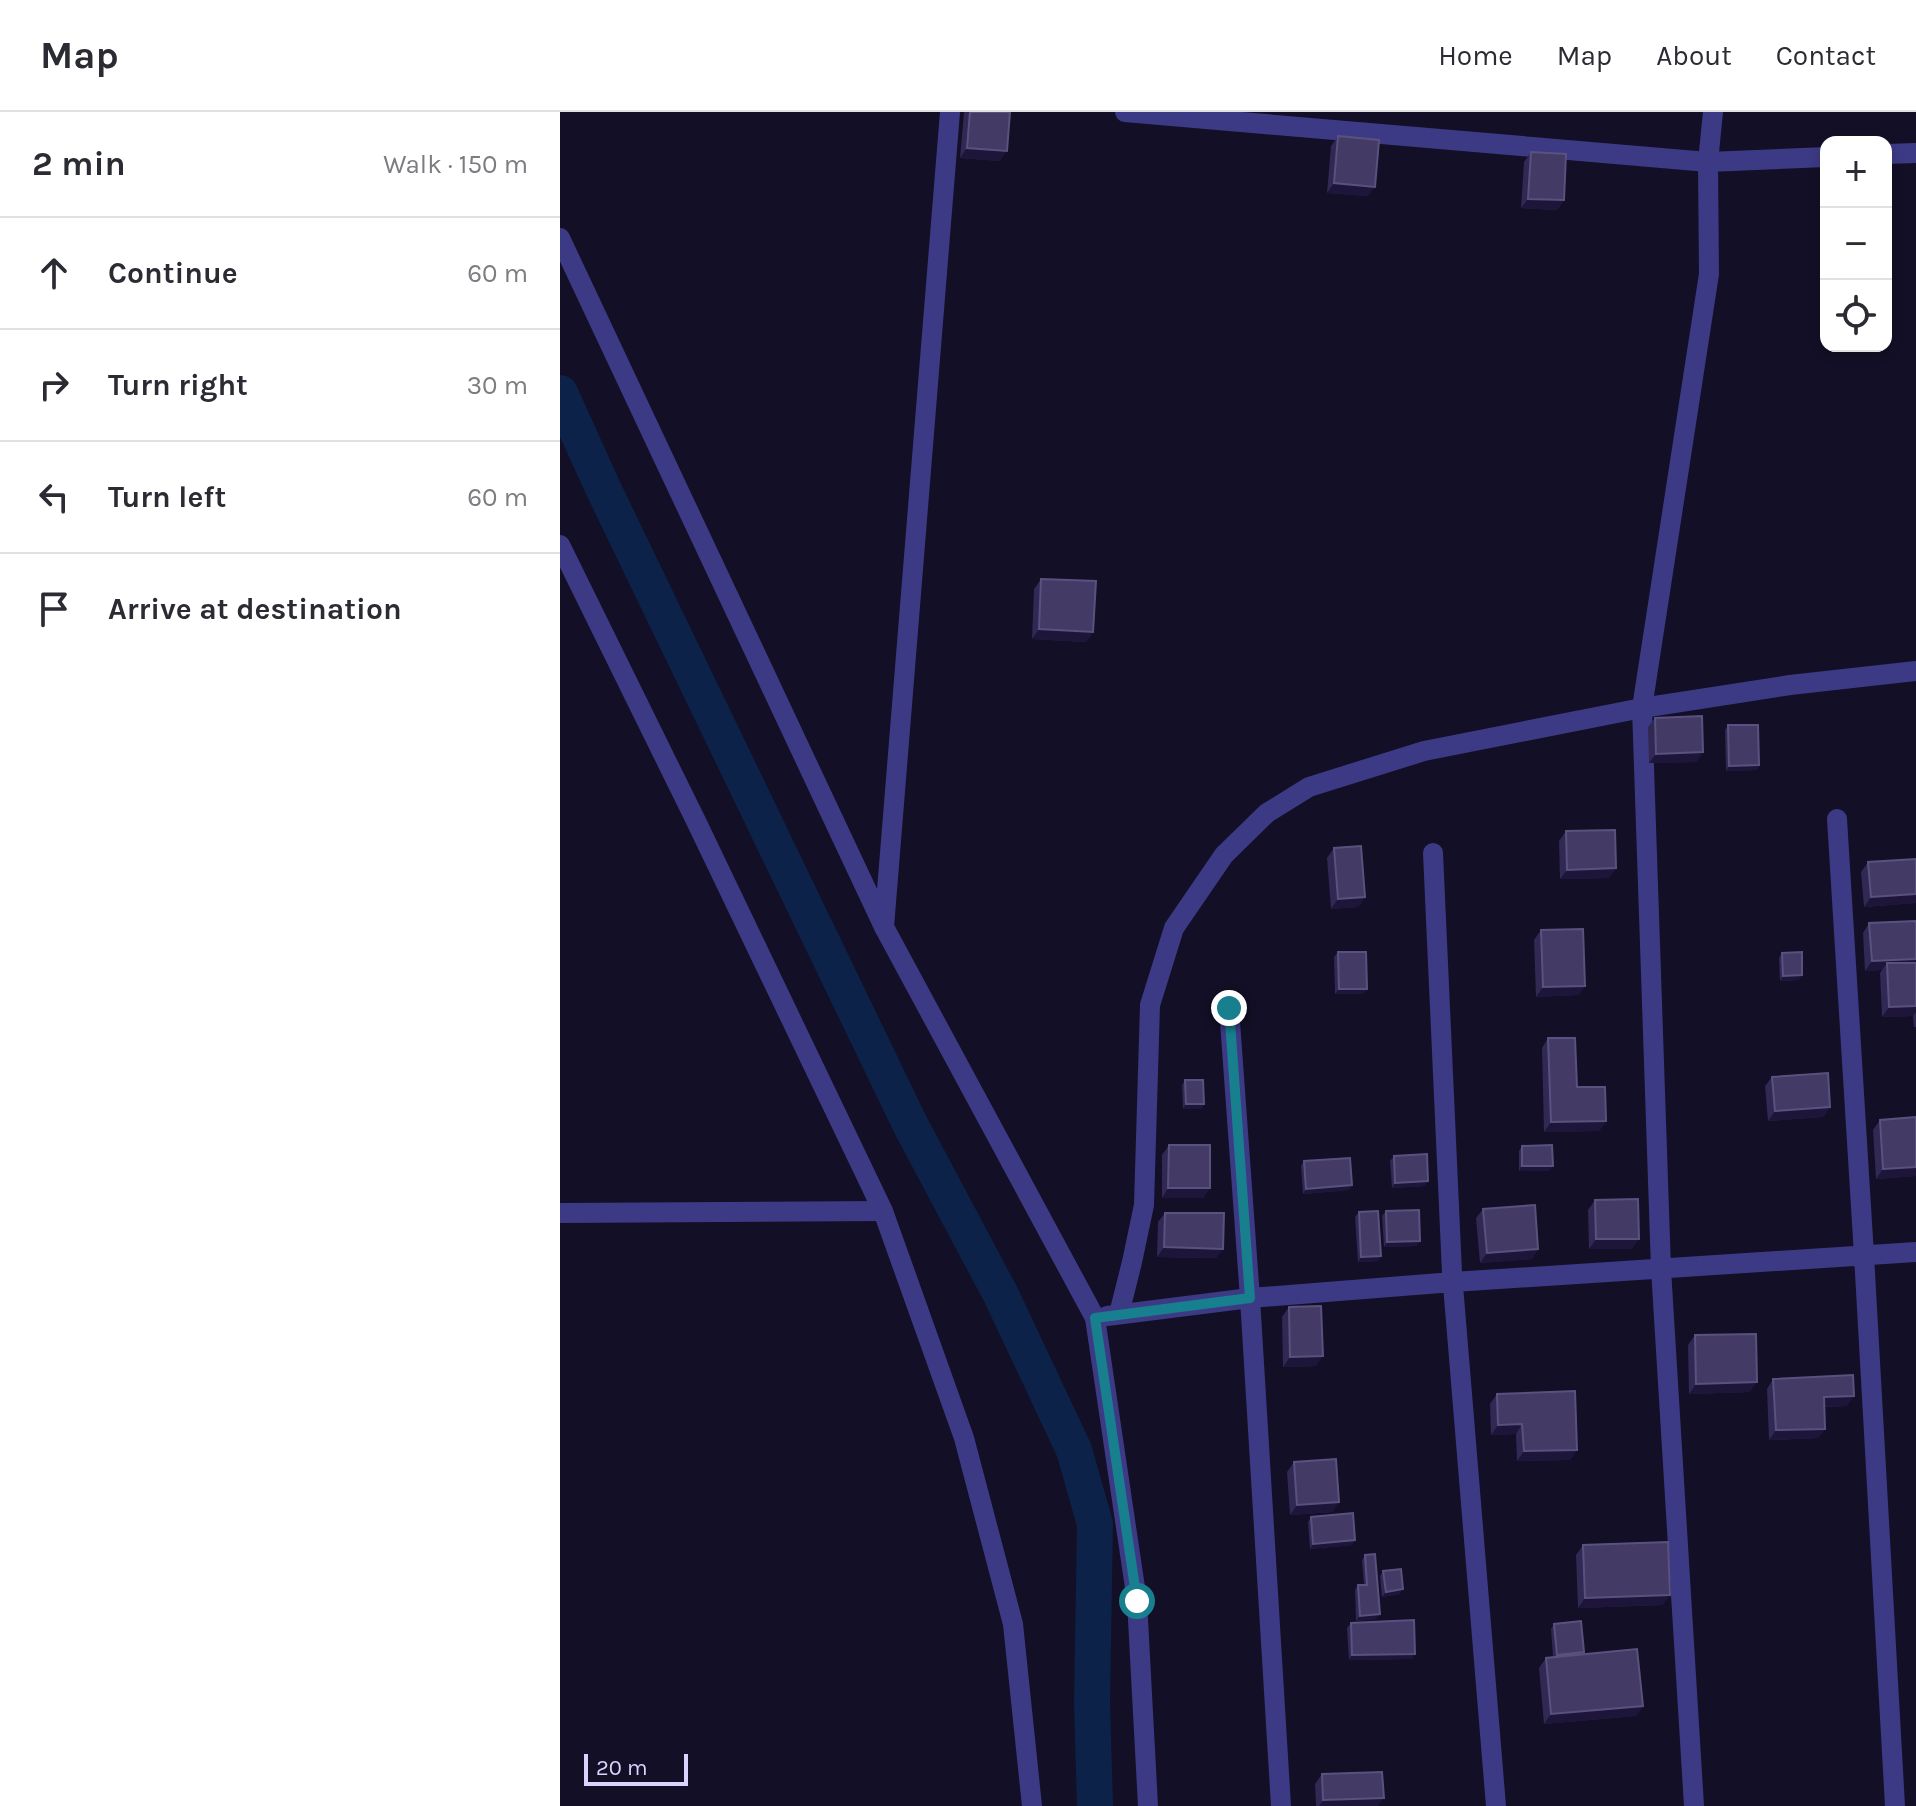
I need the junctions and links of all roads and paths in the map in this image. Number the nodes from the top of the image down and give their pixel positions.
1 (950, 112) edge
2 (1125, 112) edge
3 (1713, 112) edge
4 (1916, 153) edge
5 (1892, 154) edge
6 (1820, 157) edge
7 (1708, 162) junction
8 (560, 238) edge
9 (560, 545) edge
10 (1916, 671) edge
11 (1642, 708) junction
12 (1837, 819) dead end
13 (1433, 853) dead end
14 (884, 927) junction
15 (1229, 1008) dead end
16 (883, 1211) junction
17 (560, 1213) edge
18 (1916, 1252) edge
19 (1864, 1255) junction
20 (1661, 1269) junction
21 (1453, 1282) junction
22 (1250, 1298) junction
23 (1119, 1314) junction
24 (1095, 1318) junction
25 (1032, 1806) edge
26 (1148, 1806) edge
27 (1281, 1806) edge
28 (1496, 1806) edge
29 (1694, 1806) edge
30 (1895, 1806) edge

1 - 14 street
2 - 7 street
3 - 7 street
4 - 5 street
6 - 7 street
7 - 11 street
8 - 14 street
9 - 16 street
10 - 11 street
11 - 20 street
11 - 23 street
12 - 19 street
13 - 21 street
14 - 24 street
15 - 22 street
16 - 17 street
16 - 25 street
18 - 19 street
19 - 20 street
19 - 30 street
20 - 21 street
20 - 29 street
21 - 22 street
21 - 28 street
22 - 23 street
22 - 27 street
23 - 24 street
24 - 26 street

